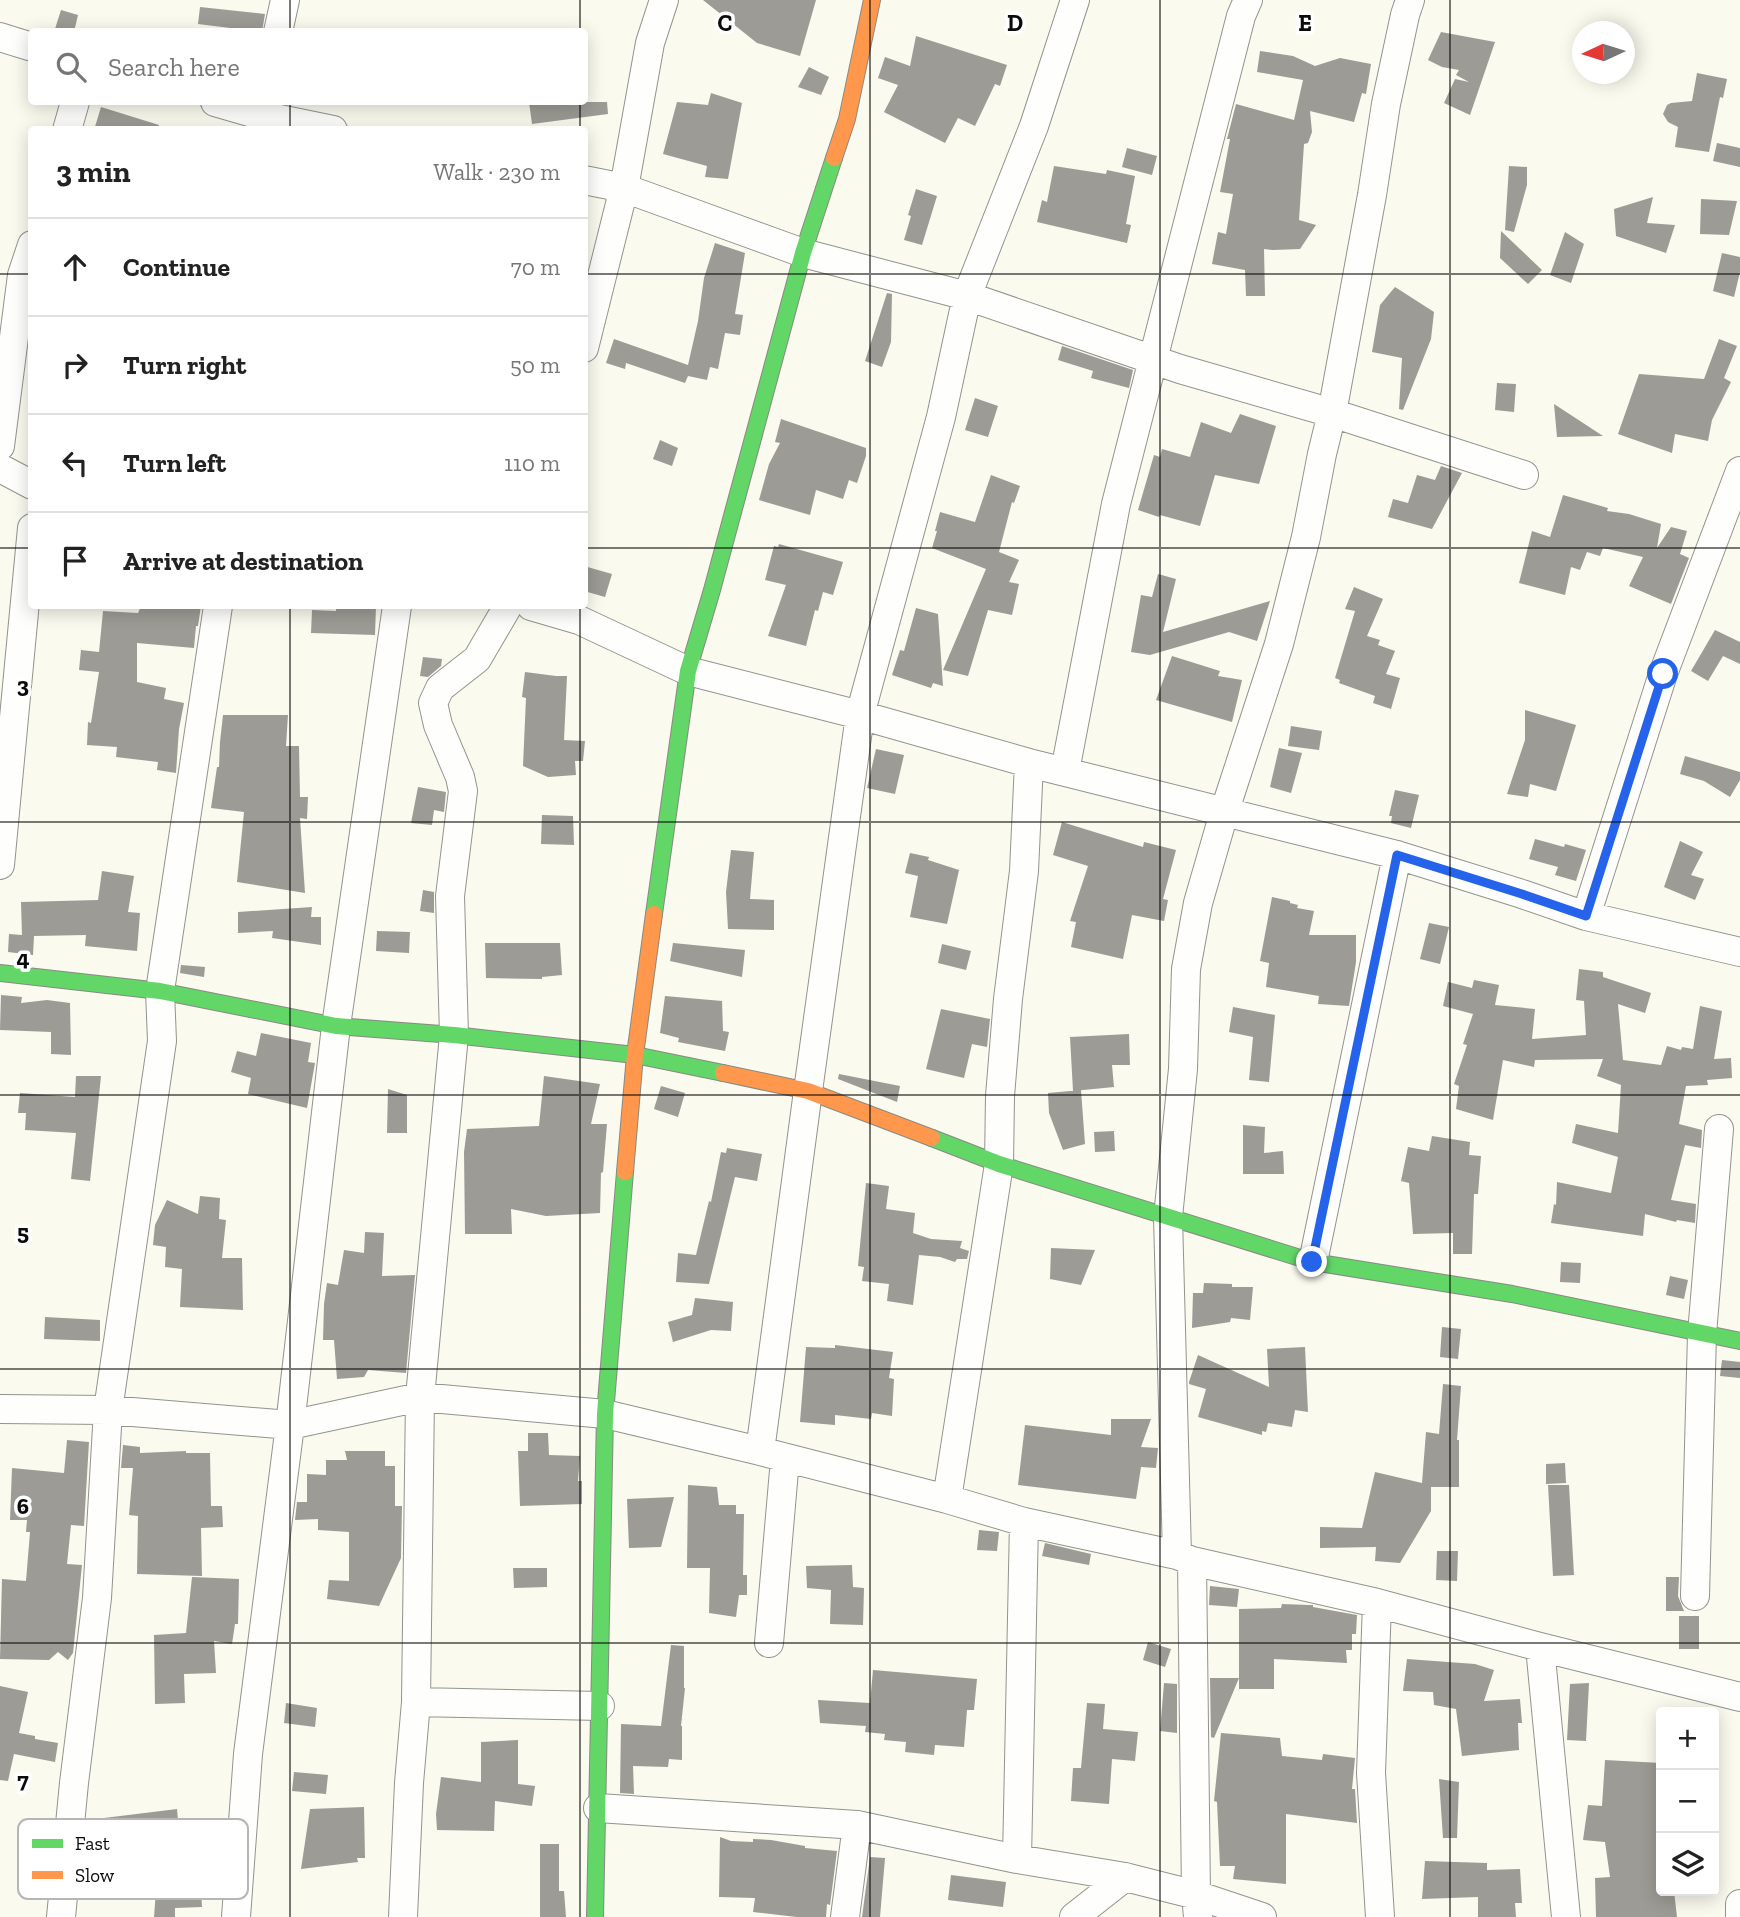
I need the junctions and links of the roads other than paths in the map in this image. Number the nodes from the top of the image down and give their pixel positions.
1 (285, 0) edge
2 (664, 0) edge
3 (872, 0) edge
4 (1075, 0) edge
5 (1248, 0) edge
6 (1409, 0) edge
7 (279, 28) edge
8 (0, 37) edge
9 (28, 46) edge
10 (74, 105) edge
11 (225, 105) edge
12 (260, 115) edge
13 (68, 126) edge
14 (314, 126) edge
15 (588, 181) edge
16 (624, 188) junction
17 (803, 253) junction
18 (28, 257) edge
19 (967, 296) junction
20 (588, 332) edge
21 (1153, 360) junction
22 (1332, 413) junction
23 (0, 446) edge
24 (0, 468) edge
25 (1740, 471) edge
26 (1524, 475) dead end
27 (0, 479) edge
28 (28, 484) edge
29 (28, 485) edge
30 (28, 570) edge
31 (218, 609) edge
32 (397, 609) edge
33 (506, 609) edge
34 (541, 609) edge
35 (688, 671) junction
36 (860, 715) junction
37 (1029, 764) junction
38 (1065, 771) junction
39 (1224, 813) junction
40 (1397, 855) junction
41 (0, 865) edge
42 (1586, 916) junction
43 (1740, 952) edge
44 (0, 973) edge
45 (160, 990) junction
46 (336, 1026) junction
47 (454, 1035) junction
48 (635, 1055) junction
49 (808, 1091) junction
50 (1719, 1129) dead end
51 (999, 1164) junction
52 (1168, 1217) junction
53 (1312, 1262) junction
54 (1702, 1334) junction
55 (1740, 1341) edge
56 (420, 1397) junction
57 (0, 1409) edge
58 (108, 1410) junction
59 (606, 1414) junction
60 (290, 1425) junction
61 (773, 1455) junction
62 (947, 1499) junction
63 (1024, 1522) junction
64 (1184, 1558) junction
65 (1695, 1596) dead end
66 (1377, 1603) junction
67 (769, 1643) dead end
68 (1540, 1647) junction
69 (1740, 1697) edge
70 (416, 1702) junction
71 (600, 1706) junction
72 (598, 1808) junction
73 (71, 1819) edge
74 (243, 1819) edge
75 (857, 1825) junction
76 (1017, 1859) junction
77 (1125, 1877) junction
78 (63, 1899) edge
79 (237, 1899) edge
80 (1740, 1904) edge
81 (1197, 1906) edge
82 (61, 1917) edge
83 (236, 1917) edge
84 (403, 1917) edge
85 (595, 1917) edge
86 (845, 1917) edge
87 (1074, 1917) edge
88 (1262, 1917) edge
89 (1380, 1917) edge
90 (1566, 1917) edge
91 (1740, 1917) edge

1 - 7 street
2 - 16 street
3 - 17 street
4 - 19 street
5 - 21 street
6 - 22 street
8 - 9 street
10 - 13 street
11 - 12 street
12 - 14 street
15 - 16 street
16 - 17 street
16 - 20 street
17 - 19 street
17 - 35 street
18 - 23 street
19 - 21 street
19 - 36 street
21 - 22 street
21 - 38 street
22 - 26 street
22 - 39 street
24 - 28 street
25 - 42 street
27 - 29 street
30 - 41 street
31 - 45 street
32 - 46 street
33 - 47 street
34 - 35 street
35 - 36 street
35 - 48 street
36 - 37 street
36 - 49 street
37 - 38 street
37 - 51 street
38 - 39 street
39 - 40 street
39 - 52 street
40 - 42 street
40 - 53 street
42 - 43 street
44 - 45 street
45 - 46 street
45 - 58 street
46 - 47 street
46 - 60 street
47 - 48 street
47 - 56 street
48 - 49 street
48 - 59 street
49 - 51 street
49 - 61 street
50 - 54 street
51 - 52 street
51 - 62 street
52 - 53 street
52 - 64 street
53 - 54 street
54 - 55 street
54 - 65 street
56 - 59 street
56 - 60 street
56 - 70 street
57 - 58 street
58 - 60 street
58 - 73 street
59 - 61 street
59 - 71 street
60 - 74 street
61 - 62 street
61 - 67 street
62 - 63 street
63 - 64 street
63 - 76 street
64 - 66 street
64 - 81 street
66 - 68 street
66 - 89 street
68 - 69 street
68 - 90 street
70 - 71 street
70 - 84 street
71 - 72 street
72 - 75 street
72 - 85 street
75 - 76 street
75 - 86 street
76 - 77 street
77 - 81 street
77 - 87 street
78 - 82 street
79 - 83 street
80 - 91 street
81 - 88 street

